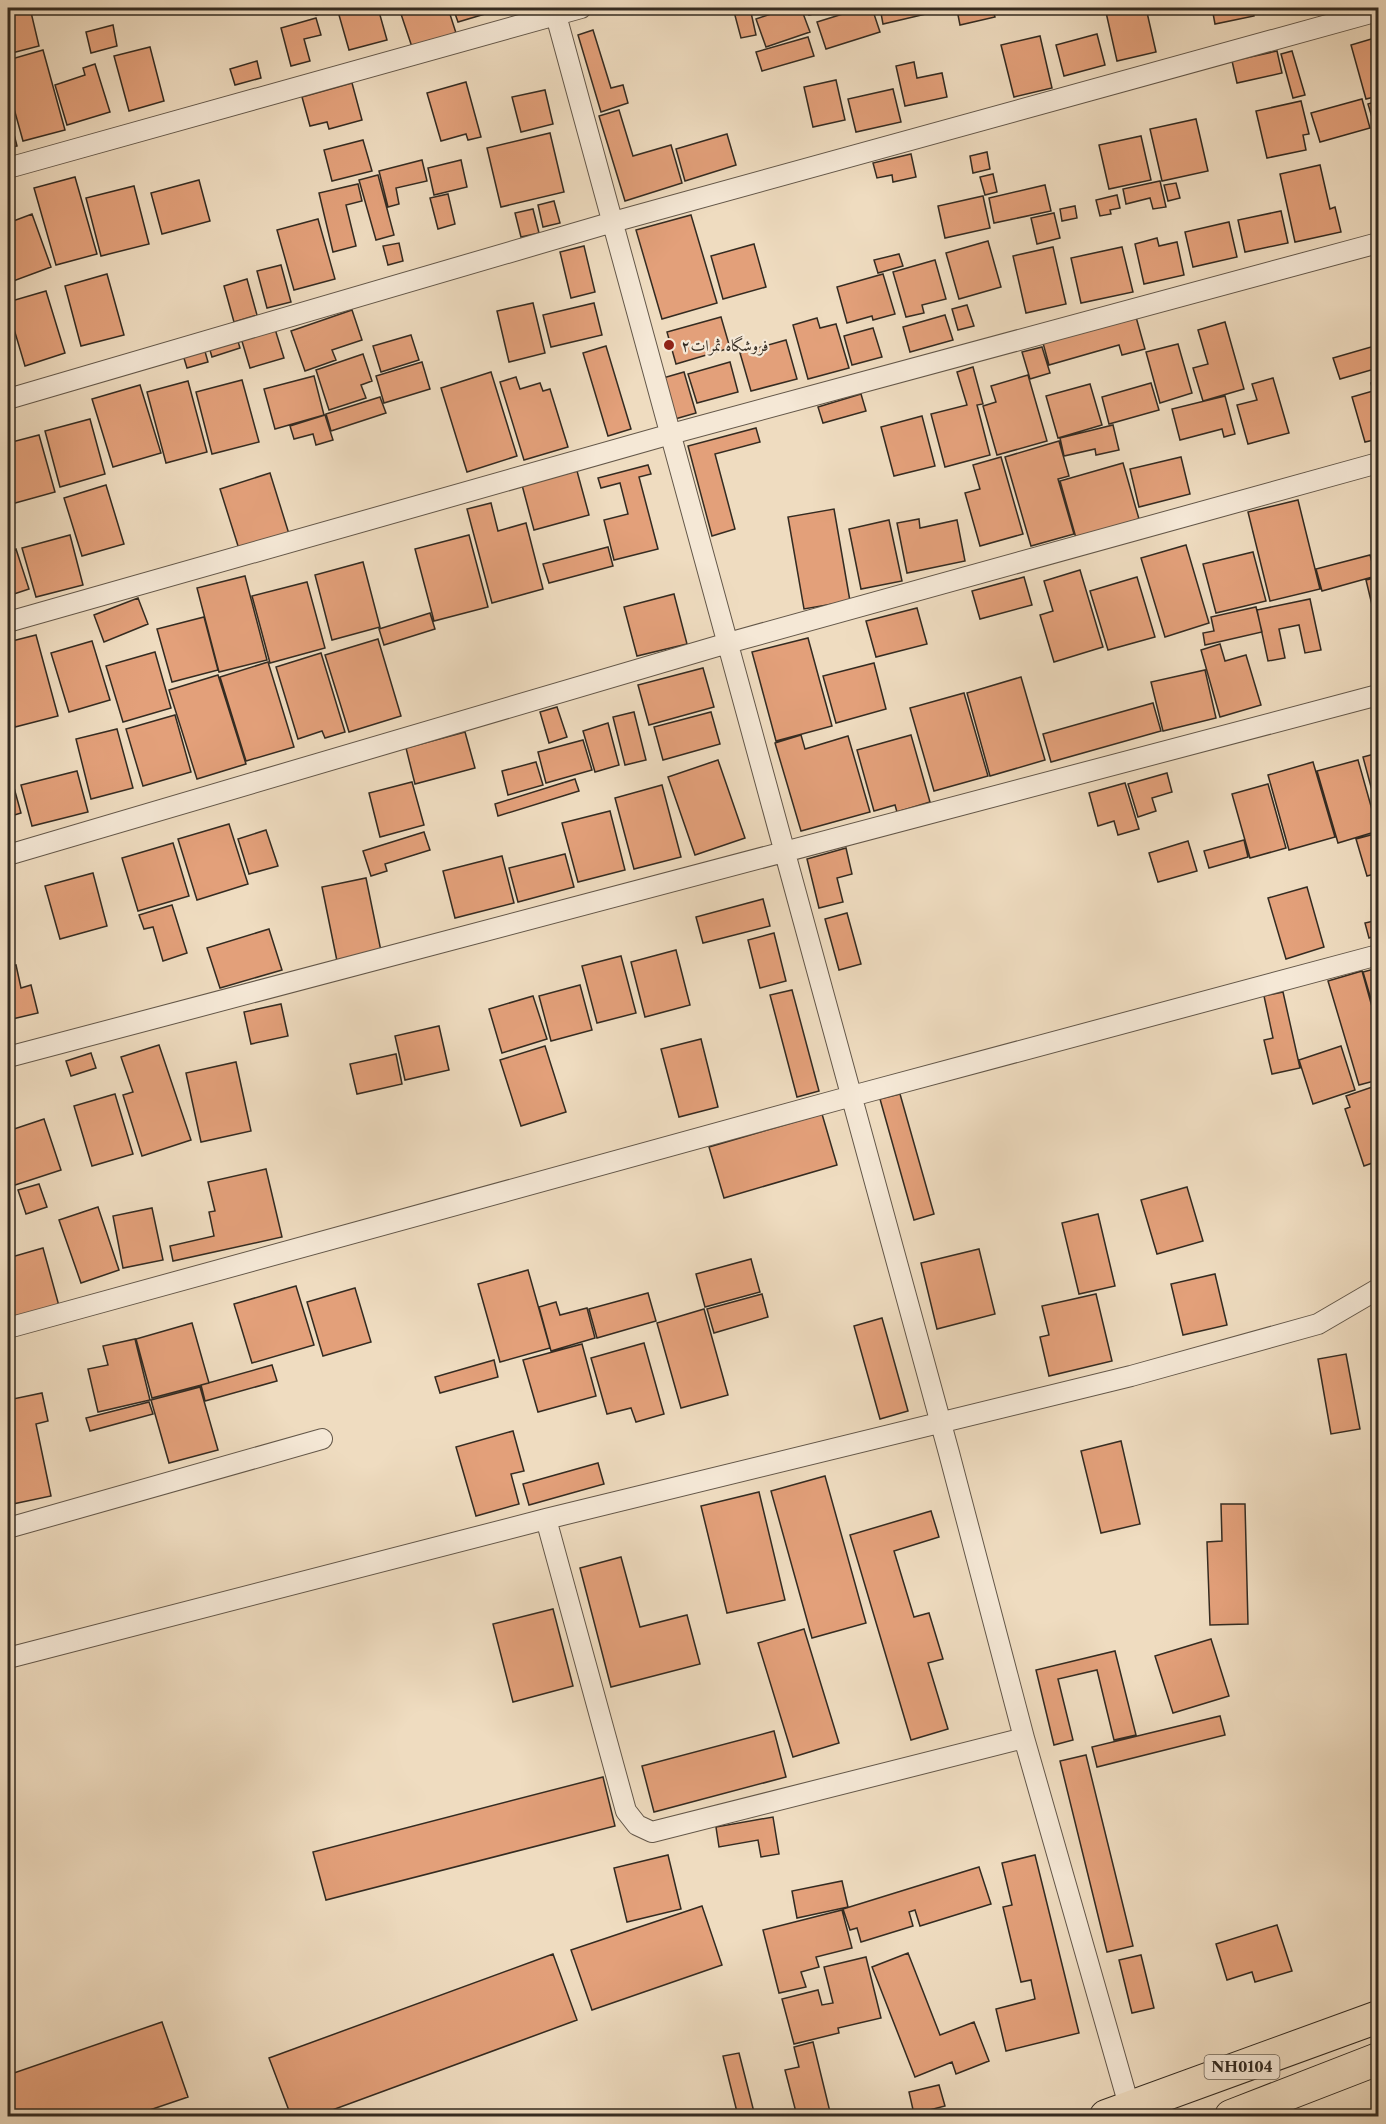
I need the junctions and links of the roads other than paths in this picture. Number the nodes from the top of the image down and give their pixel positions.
1 (581, 8) edge
2 (555, 11) edge
3 (1378, 11) edge
4 (8, 168) edge
5 (613, 222) junction
6 (1378, 243) edge
7 (8, 399) edge
8 (671, 434) junction
9 (1378, 463) edge
10 (8, 622) edge
11 (728, 643) junction
12 (1378, 695) edge
13 (785, 852) junction
14 (8, 855) edge
15 (1378, 955) edge
16 (8, 1057) edge
17 (852, 1096) junction
18 (1378, 1289) edge
19 (8, 1328) edge
20 (940, 1421) junction
21 (322, 1439) dead end
22 (546, 1519) junction
23 (8, 1528) edge
24 (8, 1658) edge
25 (1024, 1738) junction
26 (1378, 2018) edge
27 (1378, 2060) edge
28 (1123, 2114) edge
29 (1231, 2116) edge

1 - 2 street
2 - 4 street
2 - 5 street
3 - 5 street
5 - 7 street
5 - 8 street
6 - 8 street
8 - 10 street
8 - 11 street
9 - 11 street
11 - 13 street
11 - 14 street
12 - 13 street
13 - 16 street
13 - 17 street
15 - 17 street
17 - 19 street
17 - 20 street
18 - 20 street
20 - 22 street
20 - 25 street
21 - 23 street
22 - 24 street
22 - 25 street
25 - 28 street
26 - 28 highway, NH0104
27 - 29 highway, NH0104

